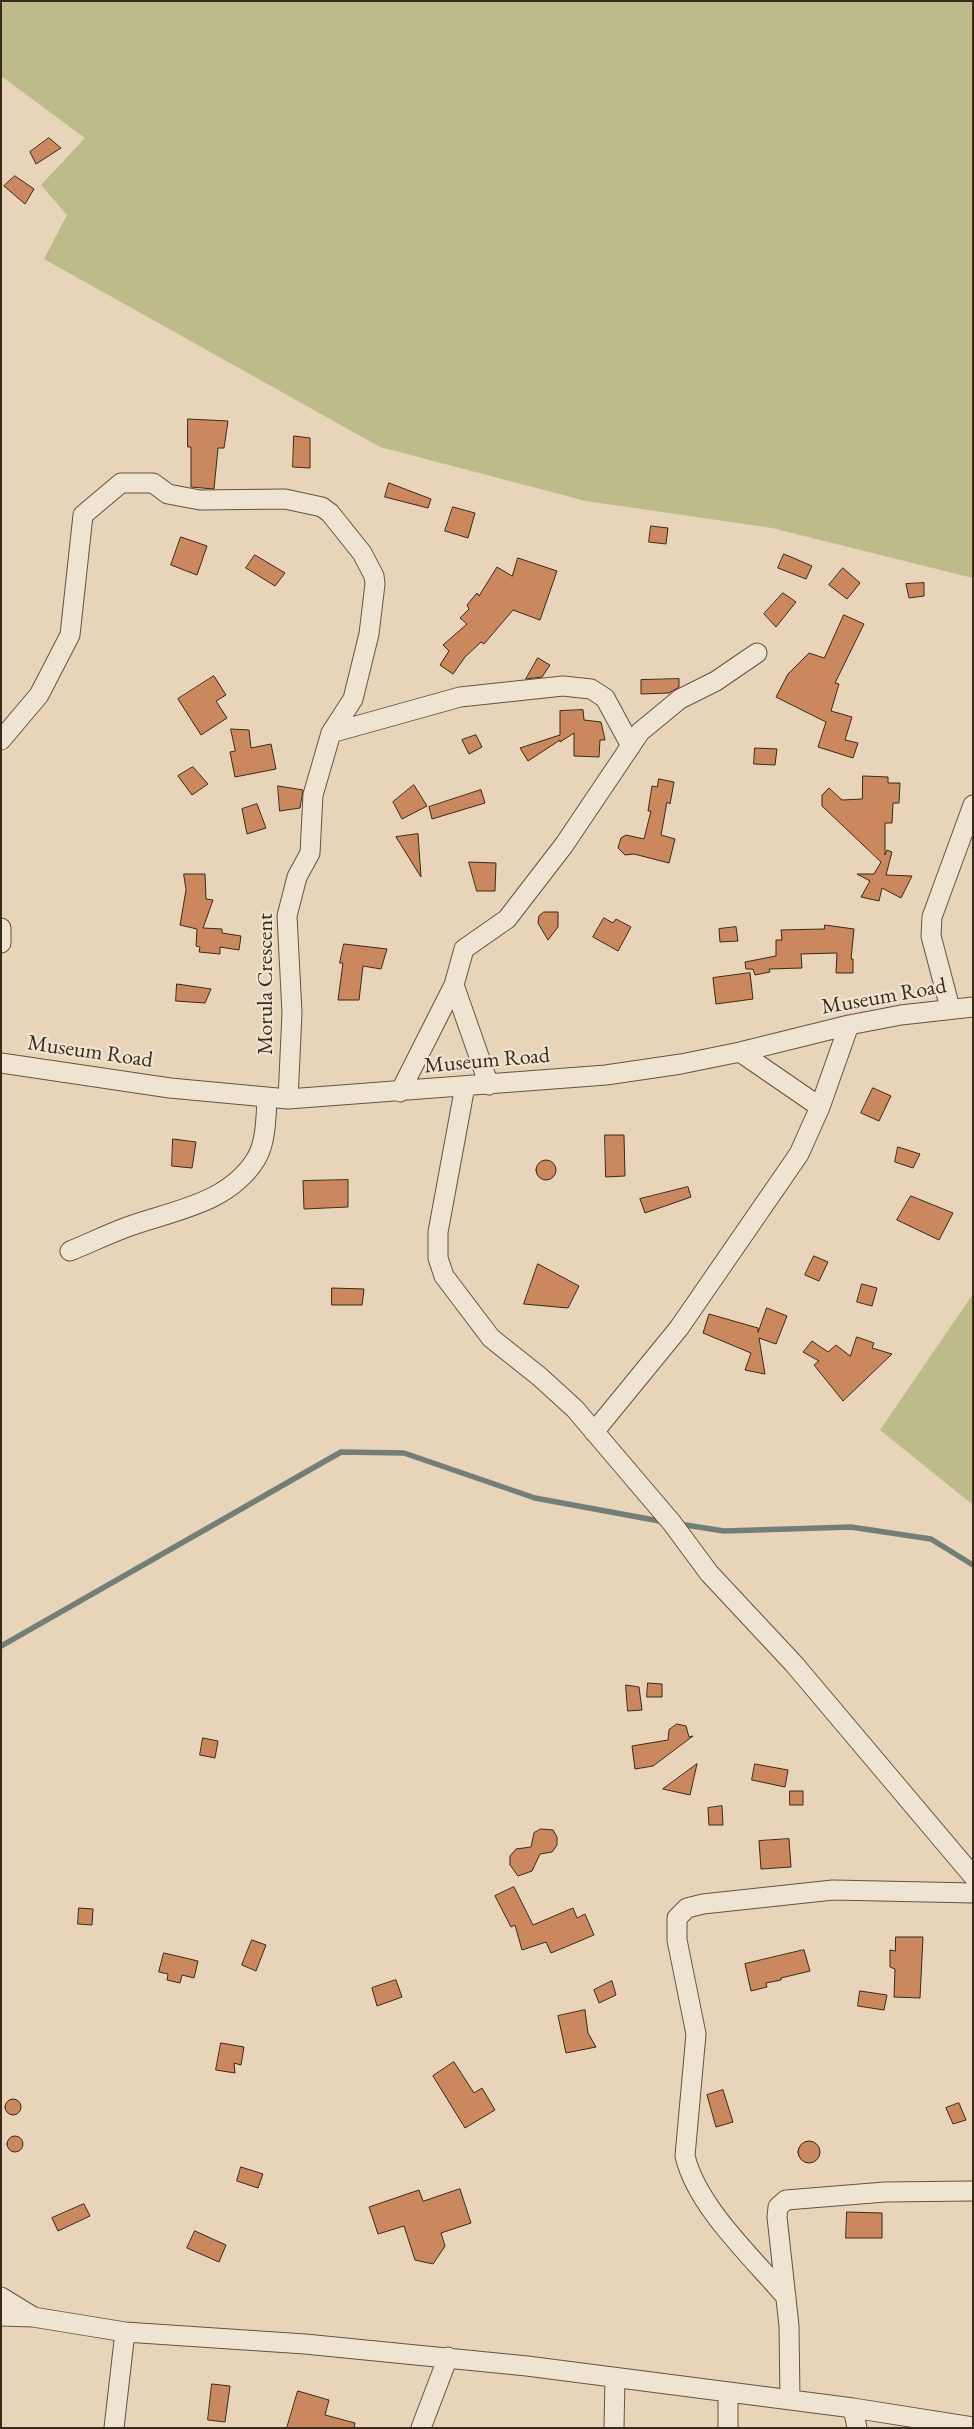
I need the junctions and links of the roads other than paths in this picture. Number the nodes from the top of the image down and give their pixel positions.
1 (757, 653) dead end
2 (331, 733) junction
3 (1, 740) edge
4 (631, 746) junction
5 (973, 805) edge
6 (1, 928) edge
7 (1, 943) edge
8 (454, 985) junction
9 (973, 1007) edge
10 (950, 1008) junction
11 (849, 1025) junction
12 (740, 1052) junction
13 (1, 1064) edge
14 (489, 1085) junction
15 (466, 1086) junction
16 (400, 1092) junction
17 (267, 1098) junction
18 (288, 1099) junction
19 (820, 1106) junction
20 (70, 1252) dead end
21 (594, 1432) junction
22 (973, 1876) edge
23 (973, 1893) edge
24 (973, 2191) edge
25 (1, 2297) edge
26 (786, 2297) junction
27 (1, 2316) edge
28 (33, 2317) junction
29 (125, 2332) junction
30 (448, 2357) junction
31 (615, 2378) junction
32 (728, 2392) junction
33 (790, 2400) junction
34 (853, 2408) junction
35 (973, 2427) edge
36 (114, 2428) edge
37 (421, 2428) edge
38 (614, 2428) edge
39 (728, 2428) edge
40 (857, 2428) edge

1 - 4 street
2 - 3 street, Morula Crescent
2 - 4 street
2 - 18 street, Morula Crescent
4 - 8 street
5 - 10 street
6 - 7 street
8 - 14 street
8 - 16 street
9 - 10 street, Museum Road
10 - 11 street, Museum Road
11 - 12 street, Museum Road
11 - 19 street
12 - 14 street, Museum Road
12 - 19 street
13 - 17 street, Museum Road
14 - 15 street, Museum Road
15 - 16 street, Museum Road
15 - 21 street
16 - 18 street, Museum Road
17 - 18 street, Museum Road
17 - 20 street
19 - 21 street
21 - 22 street
23 - 26 street
24 - 26 street
25 - 28 street
26 - 33 street
27 - 28 street
28 - 29 street
29 - 30 street
29 - 36 street
30 - 31 street
30 - 37 street
31 - 32 street
31 - 38 street
32 - 33 street
32 - 39 street
33 - 34 street
34 - 35 street
34 - 40 street

